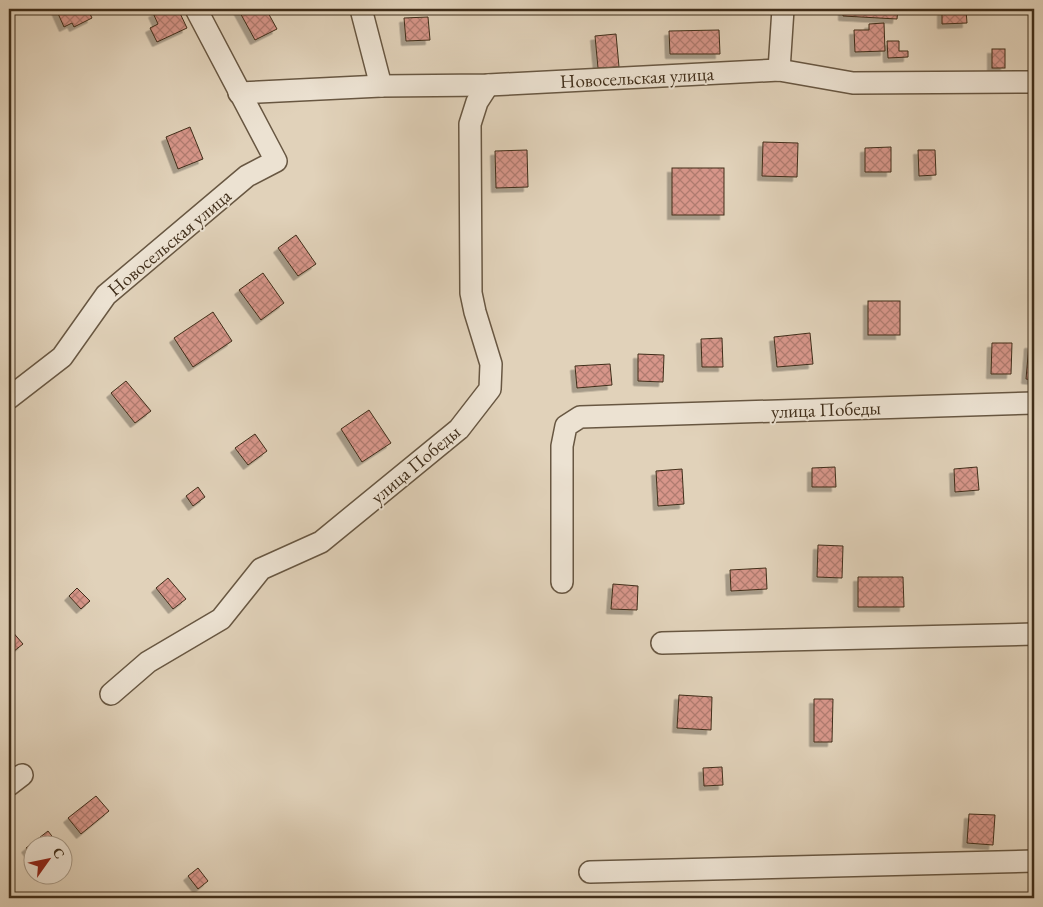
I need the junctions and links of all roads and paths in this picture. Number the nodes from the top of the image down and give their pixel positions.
1 (196, 9) edge
2 (361, 9) edge
3 (783, 9) edge
4 (779, 70) junction
5 (1034, 82) edge
6 (488, 85) junction
7 (381, 86) junction
8 (239, 93) junction
9 (9, 398) edge
10 (1034, 403) edge
11 (562, 582) dead end
12 (1034, 634) edge
13 (662, 643) dead end
14 (111, 694) dead end
15 (1034, 861) edge
16 (590, 872) dead end

1 - 8 street
2 - 7 street
3 - 4 street
4 - 5 street, Новосельская улица
4 - 6 street, Новосельская улица
6 - 7 street, Новосельская улица
6 - 14 street, улица Победы
7 - 8 street, Новосельская улица
8 - 9 street, Новосельская улица
10 - 11 street, улица Победы
12 - 13 street
15 - 16 street

